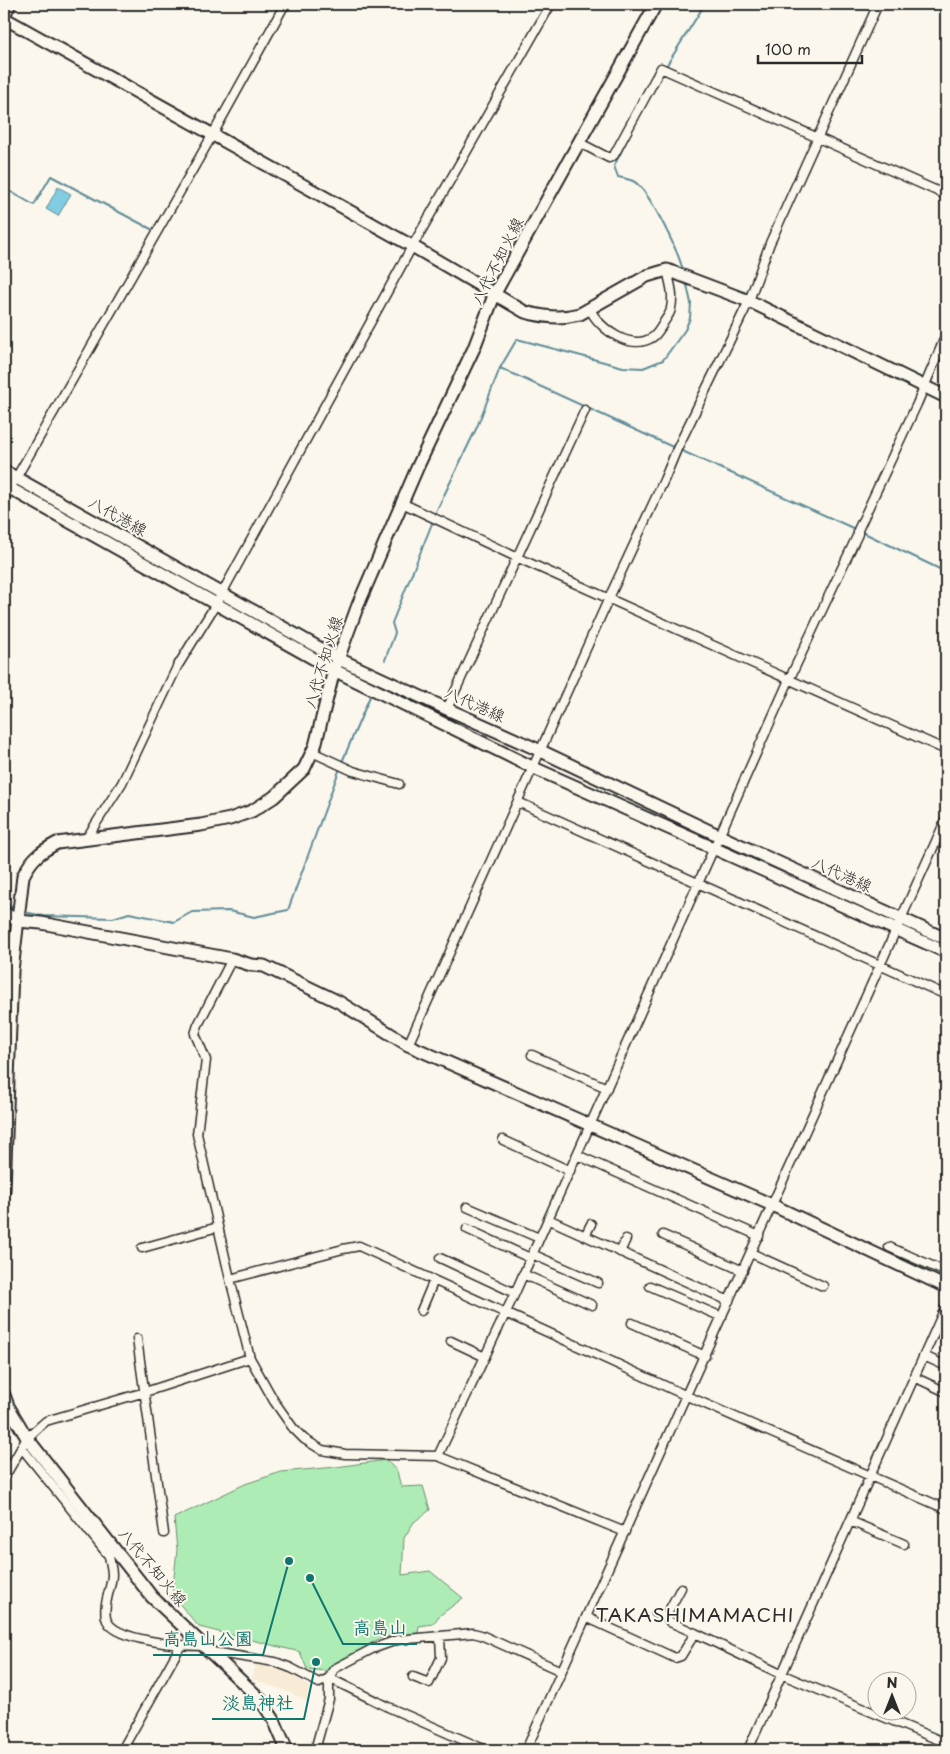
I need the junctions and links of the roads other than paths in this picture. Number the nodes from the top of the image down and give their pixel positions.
1 (10, 4) edge
2 (285, 4) edge
3 (551, 4) edge
4 (656, 4) edge
5 (878, 4) edge
6 (4, 16) edge
7 (213, 134) junction
8 (817, 136) junction
9 (580, 143) junction
10 (946, 195) edge
11 (412, 246) junction
12 (673, 272) junction
13 (495, 294) junction
14 (750, 301) junction
15 (590, 309) junction
16 (946, 335) edge
17 (924, 388) junction
18 (946, 397) edge
19 (585, 410) dead end
20 (4, 471) edge
21 (16, 478) junction
22 (7, 487) edge
23 (4, 499) edge
24 (402, 503) junction
25 (516, 557) junction
26 (222, 593) junction
27 (609, 598) junction
28 (216, 604) junction
29 (336, 664) junction
30 (789, 680) junction
31 (446, 709) junction
32 (946, 750) edge
33 (541, 751) junction
34 (312, 752) junction
35 (534, 768) junction
36 (398, 784) dead end
37 (518, 802) junction
38 (946, 818) edge
39 (720, 836) junction
40 (86, 839) junction
41 (714, 848) junction
42 (698, 883) junction
43 (4, 913) edge
44 (18, 917) junction
45 (901, 918) junction
46 (896, 929) junction
47 (946, 939) edge
48 (946, 952) edge
49 (232, 959) junction
50 (880, 965) junction
51 (12, 971) junction
52 (4, 986) edge
53 (946, 995) edge
54 (408, 1045) junction
55 (532, 1055) dead end
56 (607, 1088) junction
57 (591, 1124) junction
58 (503, 1140) dead end
59 (577, 1155) junction
60 (570, 1170) junction
61 (4, 1190) edge
62 (772, 1205) junction
63 (467, 1207) dead end
64 (548, 1219) junction
65 (591, 1224) dead end
66 (218, 1227) junction
67 (467, 1229) dead end
68 (663, 1235) dead end
69 (585, 1236) junction
70 (758, 1236) junction
71 (539, 1238) junction
72 (626, 1239) dead end
73 (889, 1247) dead end
74 (142, 1248) dead end
75 (620, 1252) junction
76 (751, 1253) junction
77 (531, 1256) junction
78 (440, 1258) dead end
79 (743, 1271) junction
80 (946, 1272) edge
81 (523, 1274) junction
82 (230, 1279) junction
83 (434, 1280) junction
84 (598, 1283) dead end
85 (650, 1286) dead end
86 (823, 1286) dead end
87 (946, 1287) edge
88 (515, 1293) junction
89 (729, 1301) junction
90 (592, 1305) dead end
91 (946, 1306) edge
92 (421, 1311) dead end
93 (506, 1313) junction
94 (722, 1317) junction
95 (632, 1323) dead end
96 (137, 1339) dead end
97 (451, 1341) dead end
98 (705, 1356) junction
99 (924, 1356) junction
100 (485, 1357) junction
101 (250, 1358) junction
102 (946, 1366) edge
103 (914, 1377) junction
104 (145, 1392) junction
105 (946, 1392) edge
106 (4, 1395) edge
107 (687, 1396) junction
108 (24, 1442) junction
109 (438, 1456) junction
110 (870, 1475) junction
111 (4, 1478) edge
112 (946, 1508) edge
113 (850, 1521) junction
114 (625, 1532) junction
115 (164, 1533) dead end
116 (904, 1544) dead end
117 (680, 1588) dead end
118 (656, 1613) dead end
119 (666, 1616) junction
120 (586, 1617) junction
121 (695, 1633) junction
122 (440, 1636) junction
123 (181, 1646) junction
124 (207, 1649) junction
125 (561, 1671) junction
126 (783, 1675) junction
127 (413, 1677) dead end
128 (328, 1678) junction
129 (946, 1743) edge
130 (122, 1750) edge
131 (287, 1750) edge
132 (315, 1750) edge
133 (486, 1750) edge
134 (526, 1750) edge
135 (748, 1750) edge

1 - 6 main road
2 - 7 street
3 - 11 street
4 - 9 main road, 八代不知火線
5 - 8 street
6 - 7 main road
7 - 11 main road
7 - 21 street
8 - 9 street
8 - 10 street
8 - 14 street
9 - 13 main road, 八代不知火線
11 - 13 main road
11 - 26 street
12 - 14 main road
12 - 15 main road
12 - 15 street
13 - 15 main road
13 - 24 main road, 八代不知火線
14 - 17 main road
14 - 27 street
16 - 17 street
17 - 18 main road
17 - 30 street
19 - 25 street
20 - 21 main road, 八代港線
21 - 22 street
21 - 26 main road, 八代港線
22 - 23 street
22 - 28 main road, 八代港線
24 - 25 street
24 - 29 main road, 八代不知火線
25 - 27 street
25 - 31 street
26 - 28 street
26 - 29 main road, 八代港線
27 - 30 street
27 - 33 street
28 - 29 main road, 八代港線
28 - 40 street
29 - 31 main road, 八代港線
29 - 34 main road, 八代不知火線
29 - 35 main road, 八代港線
30 - 32 street
30 - 39 street
31 - 33 main road, 八代港線
33 - 35 street
33 - 39 main road, 八代港線
34 - 36 street
34 - 40 main road, 八代不知火線
35 - 37 street
35 - 41 main road, 八代港線
37 - 42 street
37 - 54 street
38 - 45 street
39 - 41 street
39 - 45 main road, 八代港線
40 - 44 main road, 八代不知火線
41 - 42 street
41 - 46 main road, 八代港線
42 - 50 street
42 - 56 street
43 - 44 main road
44 - 49 main road
44 - 51 main road, 八代不知火線
45 - 46 street
45 - 47 main road, 八代港線
46 - 48 main road, 八代港線
46 - 50 street
49 - 54 main road
49 - 66 street
50 - 53 street
50 - 62 street
51 - 52 street
51 - 61 main road, 八代不知火線
54 - 57 main road
55 - 56 street
56 - 57 street
57 - 59 street
57 - 62 main road
58 - 60 street
59 - 60 street
59 - 70 street
60 - 64 street
62 - 70 street
62 - 87 main road
63 - 71 street
64 - 69 street
64 - 71 street
65 - 69 street
66 - 74 street
66 - 82 street
67 - 77 street
68 - 79 street
69 - 75 street
70 - 76 street
71 - 77 street
72 - 75 street
73 - 80 street
75 - 89 street
76 - 79 street
76 - 86 street
77 - 81 street
77 - 84 street
78 - 88 street
79 - 89 street
81 - 88 street
81 - 90 street
82 - 83 street
82 - 101 street
83 - 92 street
83 - 93 street
85 - 94 street
88 - 93 street
89 - 94 street
91 - 99 street
93 - 100 street
93 - 107 street
94 - 98 street
95 - 98 street
96 - 104 street
97 - 100 street
98 - 107 street
99 - 102 street
99 - 103 street
100 - 109 street
101 - 104 street
101 - 109 street
103 - 105 street
103 - 110 street
104 - 108 street
104 - 115 street
106 - 108 main road, 八代不知火線
107 - 110 street
107 - 114 street
108 - 111 street
108 - 123 street
108 - 124 main road, 八代不知火線
109 - 114 street
110 - 112 street
110 - 113 street
113 - 116 street
113 - 126 street
114 - 120 street
117 - 119 street
118 - 119 street
119 - 121 street
120 - 121 street
120 - 125 street
121 - 126 street
122 - 125 street
122 - 127 street
122 - 128 street
123 - 124 street
123 - 130 street
124 - 128 street
124 - 131 main road, 八代不知火線
125 - 134 street
126 - 129 street
126 - 135 street
128 - 132 street
128 - 133 street

